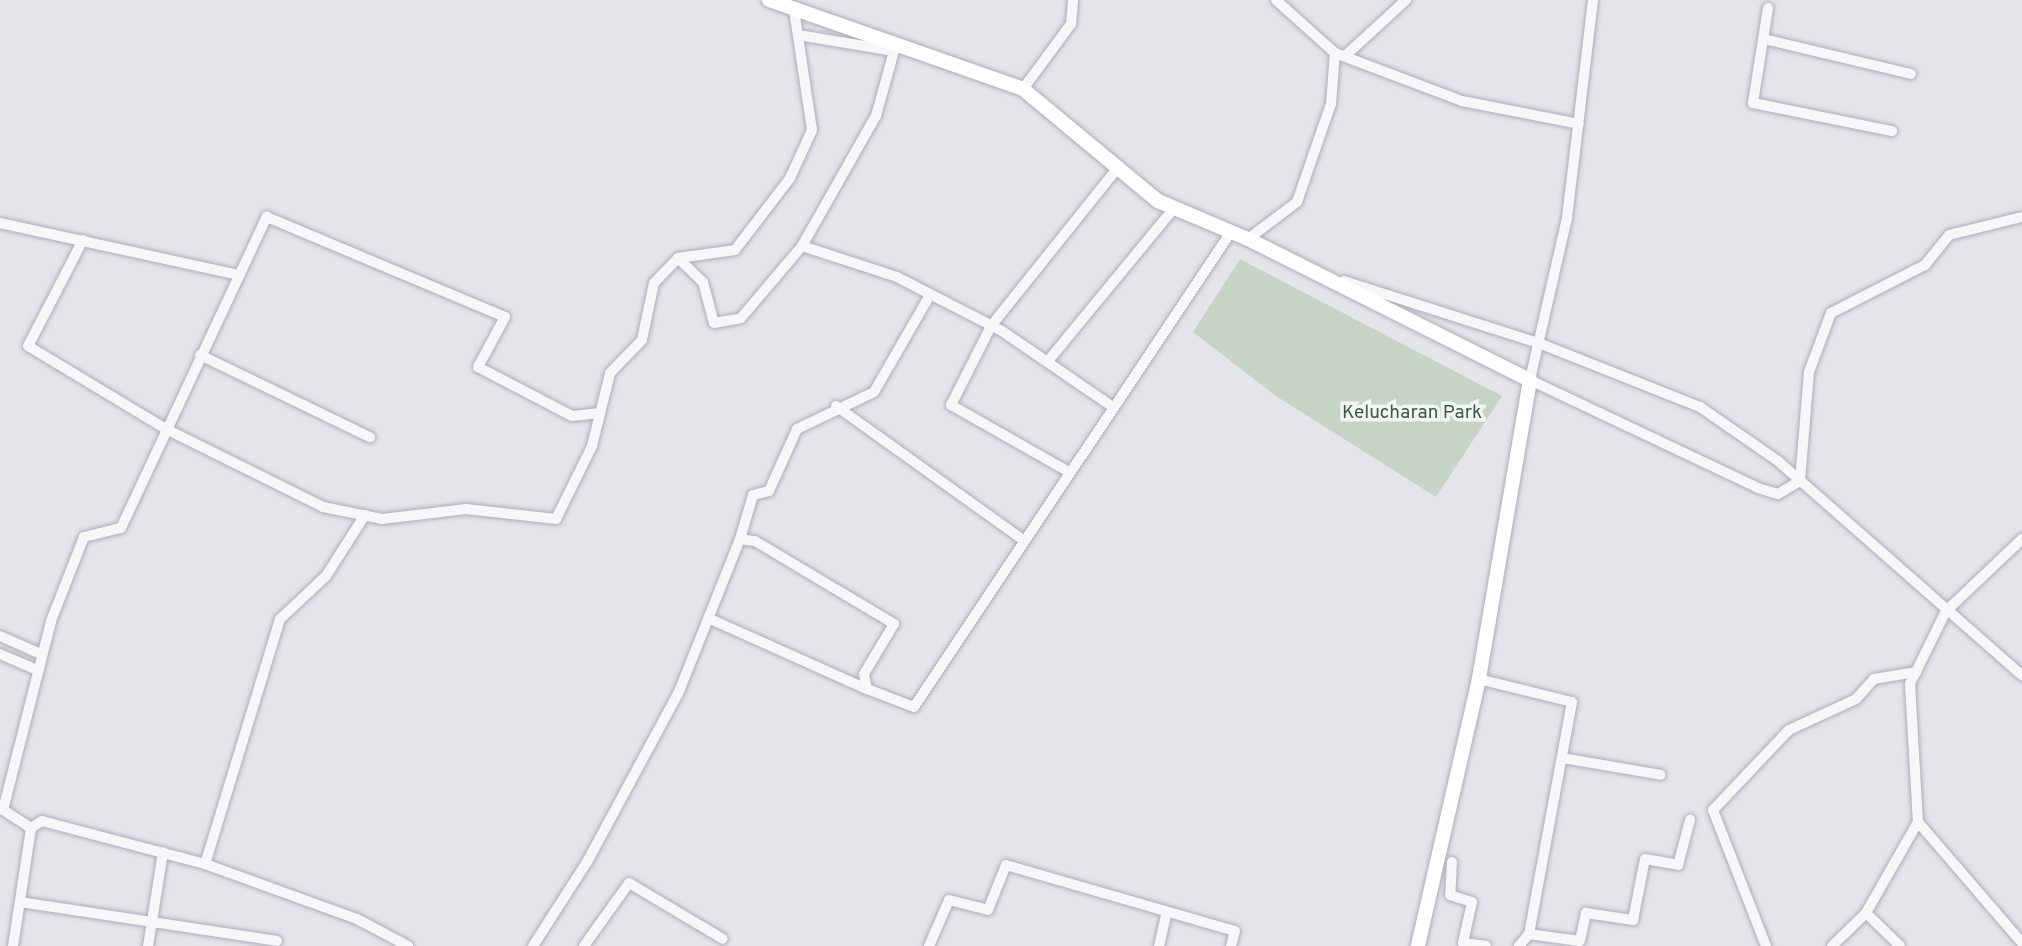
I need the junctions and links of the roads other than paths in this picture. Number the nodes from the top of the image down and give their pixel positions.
1 (769, 0) edge
2 (1073, 0) edge
3 (1276, 0) edge
4 (1406, 0) edge
5 (1593, 0) edge
6 (1768, 9) dead end
7 (794, 10) junction
8 (798, 35) junction
9 (1764, 38) junction
10 (1340, 54) junction
11 (1911, 74) dead end
12 (1023, 89) junction
13 (1579, 124) junction
14 (1892, 131) dead end
15 (1119, 166) junction
16 (1174, 208) junction
17 (2022, 217) edge
18 (0, 223) edge
19 (1231, 232) junction
20 (1248, 239) junction
21 (83, 240) junction
22 (802, 246) junction
23 (678, 258) junction
24 (1312, 271) junction
25 (239, 275) junction
26 (930, 295) junction
27 (991, 326) junction
28 (1541, 344) junction
29 (200, 355) junction
30 (1048, 360) junction
31 (1530, 380) junction
32 (836, 407) junction
33 (1114, 407) junction
34 (600, 413) junction
35 (166, 429) junction
36 (370, 437) dead end
37 (1069, 472) junction
38 (1800, 481) junction
39 (365, 516) junction
40 (740, 539) junction
41 (1023, 539) junction
42 (2022, 539) edge
43 (1946, 611) junction
44 (708, 618) junction
45 (0, 636) edge
46 (0, 654) edge
47 (41, 654) junction
48 (37, 670) junction
49 (1916, 672) junction
50 (2022, 675) edge
51 (1479, 679) junction
52 (867, 689) junction
53 (1562, 758) junction
54 (1661, 775) dead end
55 (1690, 820) dead end
56 (1918, 822) junction
57 (31, 828) junction
58 (163, 852) junction
59 (1451, 862) dead end
60 (205, 863) junction
61 (20, 902) junction
62 (1167, 912) junction
63 (1867, 913) junction
64 (152, 922) junction
65 (1529, 934) junction
66 (723, 939) dead end
67 (277, 941) dead end
68 (2022, 943) edge
69 (13, 946) edge
70 (148, 946) edge
71 (408, 946) edge
72 (533, 946) edge
73 (584, 946) edge
74 (929, 946) edge
75 (1159, 946) edge
76 (1231, 946) edge
77 (1418, 946) edge
78 (1486, 946) edge
79 (1519, 946) edge
80 (1766, 946) edge
81 (1832, 946) edge
82 (1900, 946) edge

1 - 7 street
2 - 12 street
3 - 10 street
4 - 10 street
5 - 13 street
6 - 9 street
7 - 8 street
7 - 12 street
8 - 22 street
8 - 23 street
9 - 11 street
9 - 14 street
10 - 13 street
10 - 20 street
12 - 15 street
13 - 28 street
15 - 16 street
15 - 27 street
16 - 19 street
16 - 30 street
17 - 38 street
18 - 21 street
19 - 20 street
19 - 33 street
20 - 24 street
21 - 25 street
21 - 35 street
22 - 23 street
22 - 26 street
23 - 34 street
24 - 28 street
24 - 31 street
25 - 29 street
25 - 34 street
26 - 27 street
26 - 32 street
27 - 30 street
27 - 37 street
28 - 31 street
28 - 38 street
29 - 35 street
29 - 36 street
30 - 33 street
31 - 38 street
31 - 51 street
32 - 40 street
32 - 41 street
33 - 37 street
34 - 39 street
35 - 39 street
35 - 47 street
37 - 41 street
38 - 43 street
39 - 60 street
40 - 44 street
40 - 52 street
41 - 52 street
42 - 43 street
43 - 49 street
43 - 50 street
44 - 52 street
44 - 72 street
45 - 47 street
46 - 48 street
47 - 48 street
48 - 57 street
49 - 56 street
49 - 80 street
51 - 53 street
51 - 77 street
53 - 54 street
53 - 65 street
55 - 65 street
56 - 63 street
56 - 68 street
57 - 58 street
57 - 61 street
58 - 60 street
58 - 64 street
59 - 78 street
60 - 71 street
61 - 64 street
61 - 69 street
62 - 74 street
62 - 75 street
62 - 76 street
63 - 81 street
63 - 82 street
64 - 67 street
64 - 70 street
65 - 79 street
66 - 73 street

